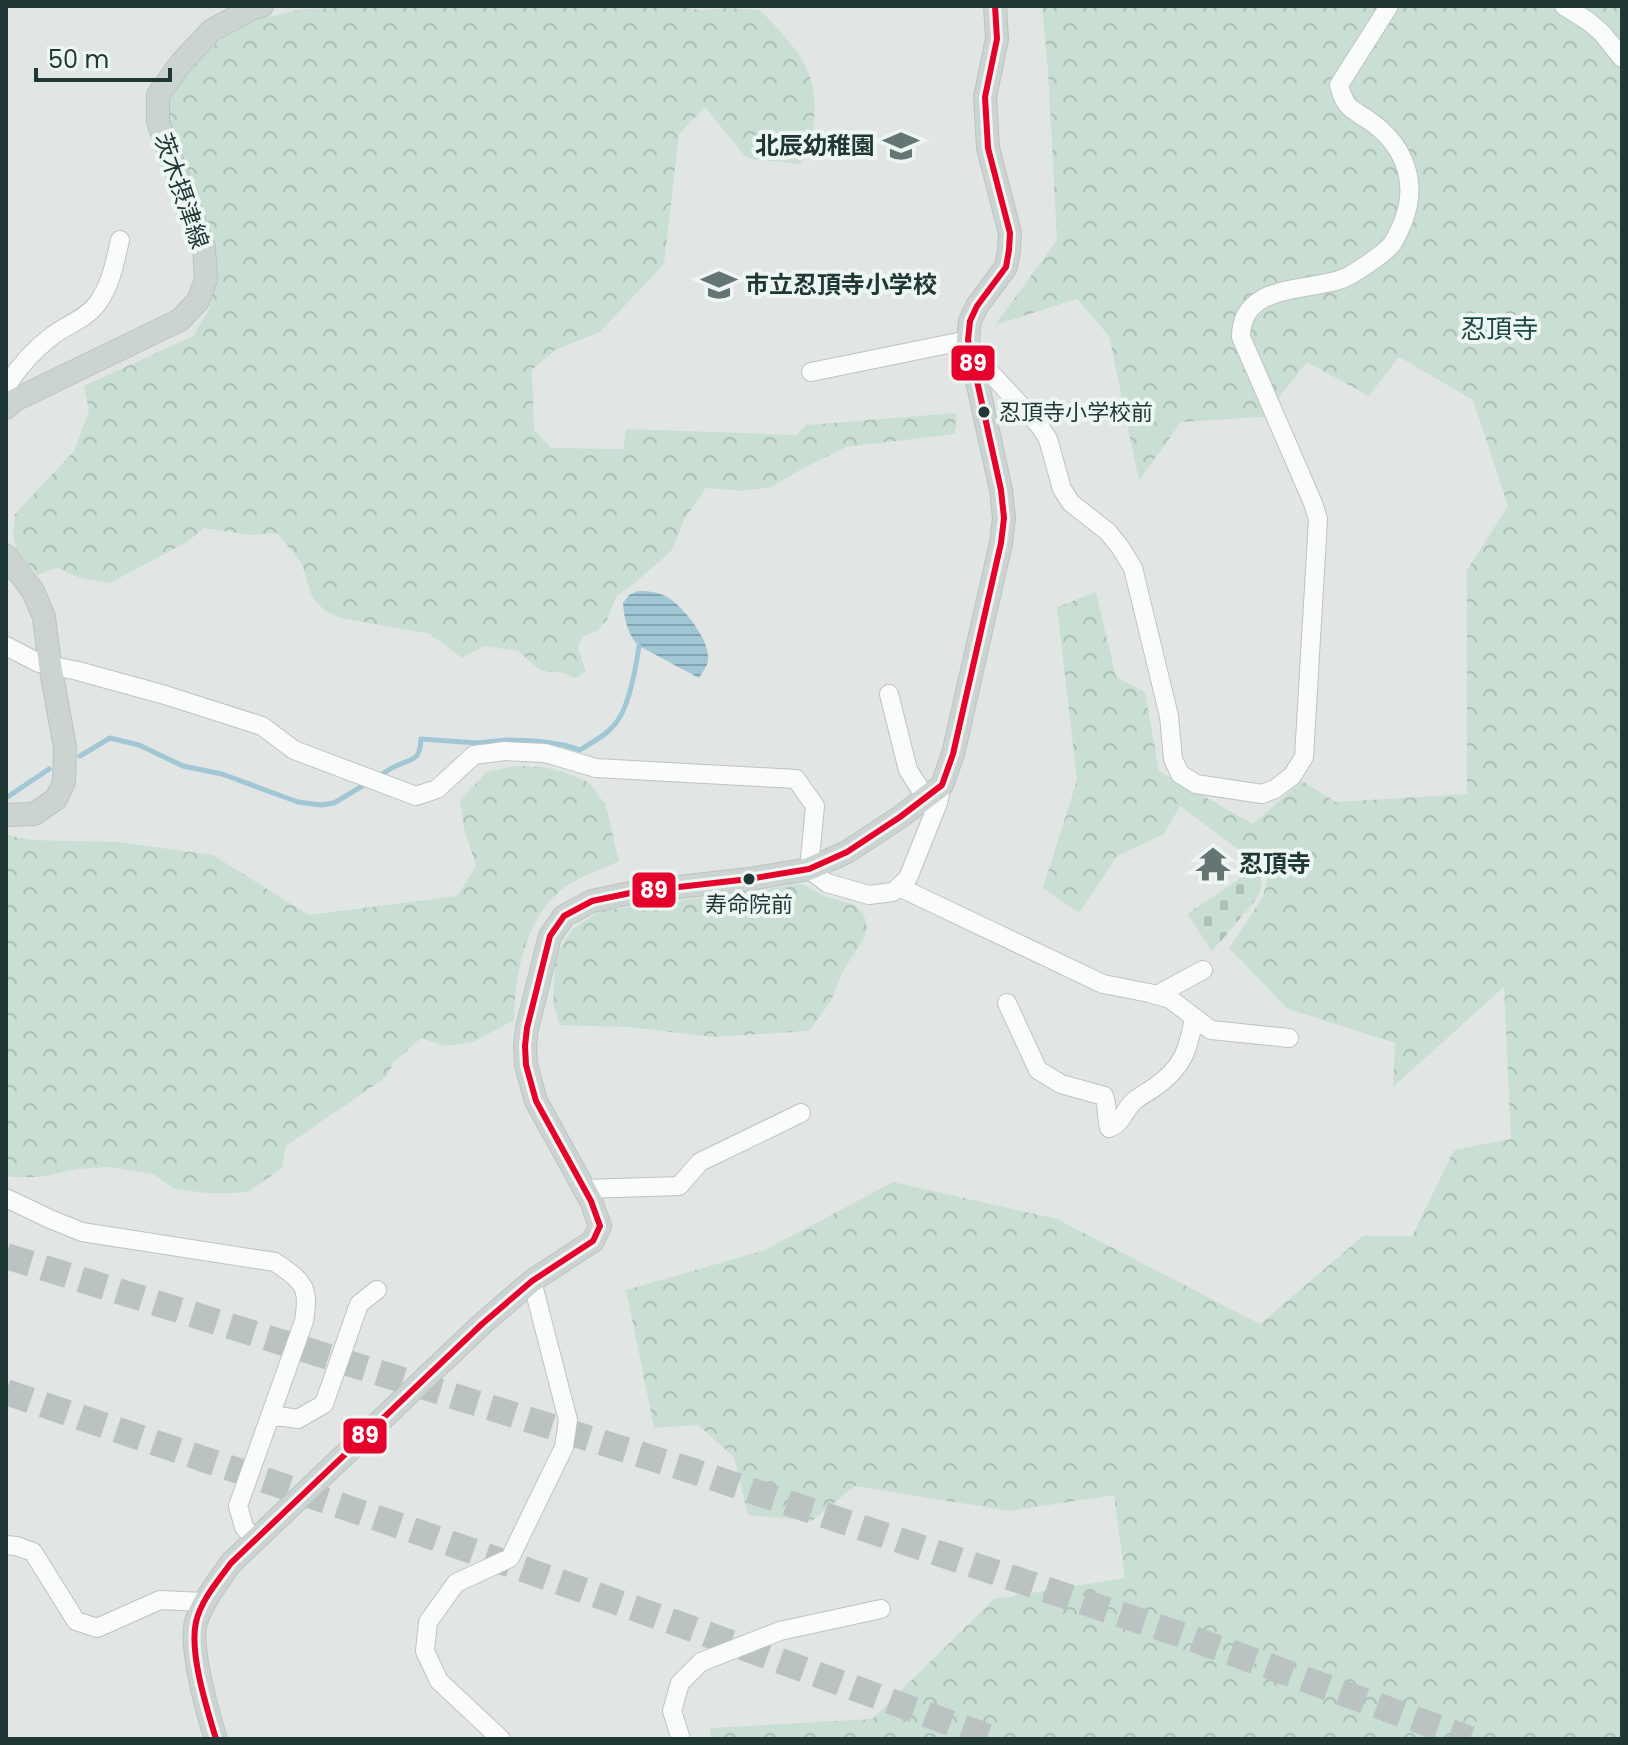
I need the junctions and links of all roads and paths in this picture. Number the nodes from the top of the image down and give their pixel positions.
1 (262, 6) edge
2 (995, 6) edge
3 (1389, 6) edge
4 (1564, 6) edge
5 (1622, 58) edge
6 (120, 240) dead end
7 (970, 346) junction
8 (811, 372) dead end
9 (6, 387) edge
10 (6, 408) edge
11 (6, 556) edge
12 (6, 646) edge
13 (50, 665) junction
14 (889, 694) dead end
15 (934, 792) junction
16 (6, 815) edge
17 (809, 869) junction
18 (899, 887) junction
19 (1203, 970) dead end
20 (1157, 995) junction
21 (1007, 1003) dead end
22 (1194, 1018) junction
23 (1289, 1038) dead end
24 (801, 1113) dead end
25 (584, 1189) junction
26 (6, 1198) edge
27 (532, 1281) junction
28 (377, 1290) dead end
29 (271, 1415) junction
30 (255, 1540) junction
31 (6, 1545) edge
32 (204, 1602) junction
33 (881, 1609) dead end
34 (216, 1739) edge
35 (501, 1739) edge
36 (681, 1739) edge

1 - 10 main road, 茨木摂津線
2 - 7 main road
3 - 7 street
4 - 5 street
6 - 9 street
7 - 8 street
7 - 15 main road
11 - 13 main road
12 - 13 street
13 - 16 main road
13 - 17 street
14 - 15 street
15 - 17 main road
15 - 18 street
17 - 18 street
17 - 25 main road
18 - 20 street
19 - 20 street
20 - 22 street
21 - 22 street
22 - 23 street
24 - 25 street
25 - 27 main road
26 - 29 street
27 - 30 main road
27 - 35 street
28 - 29 street
29 - 30 street
30 - 32 main road
31 - 32 street
32 - 34 main road
33 - 36 street

